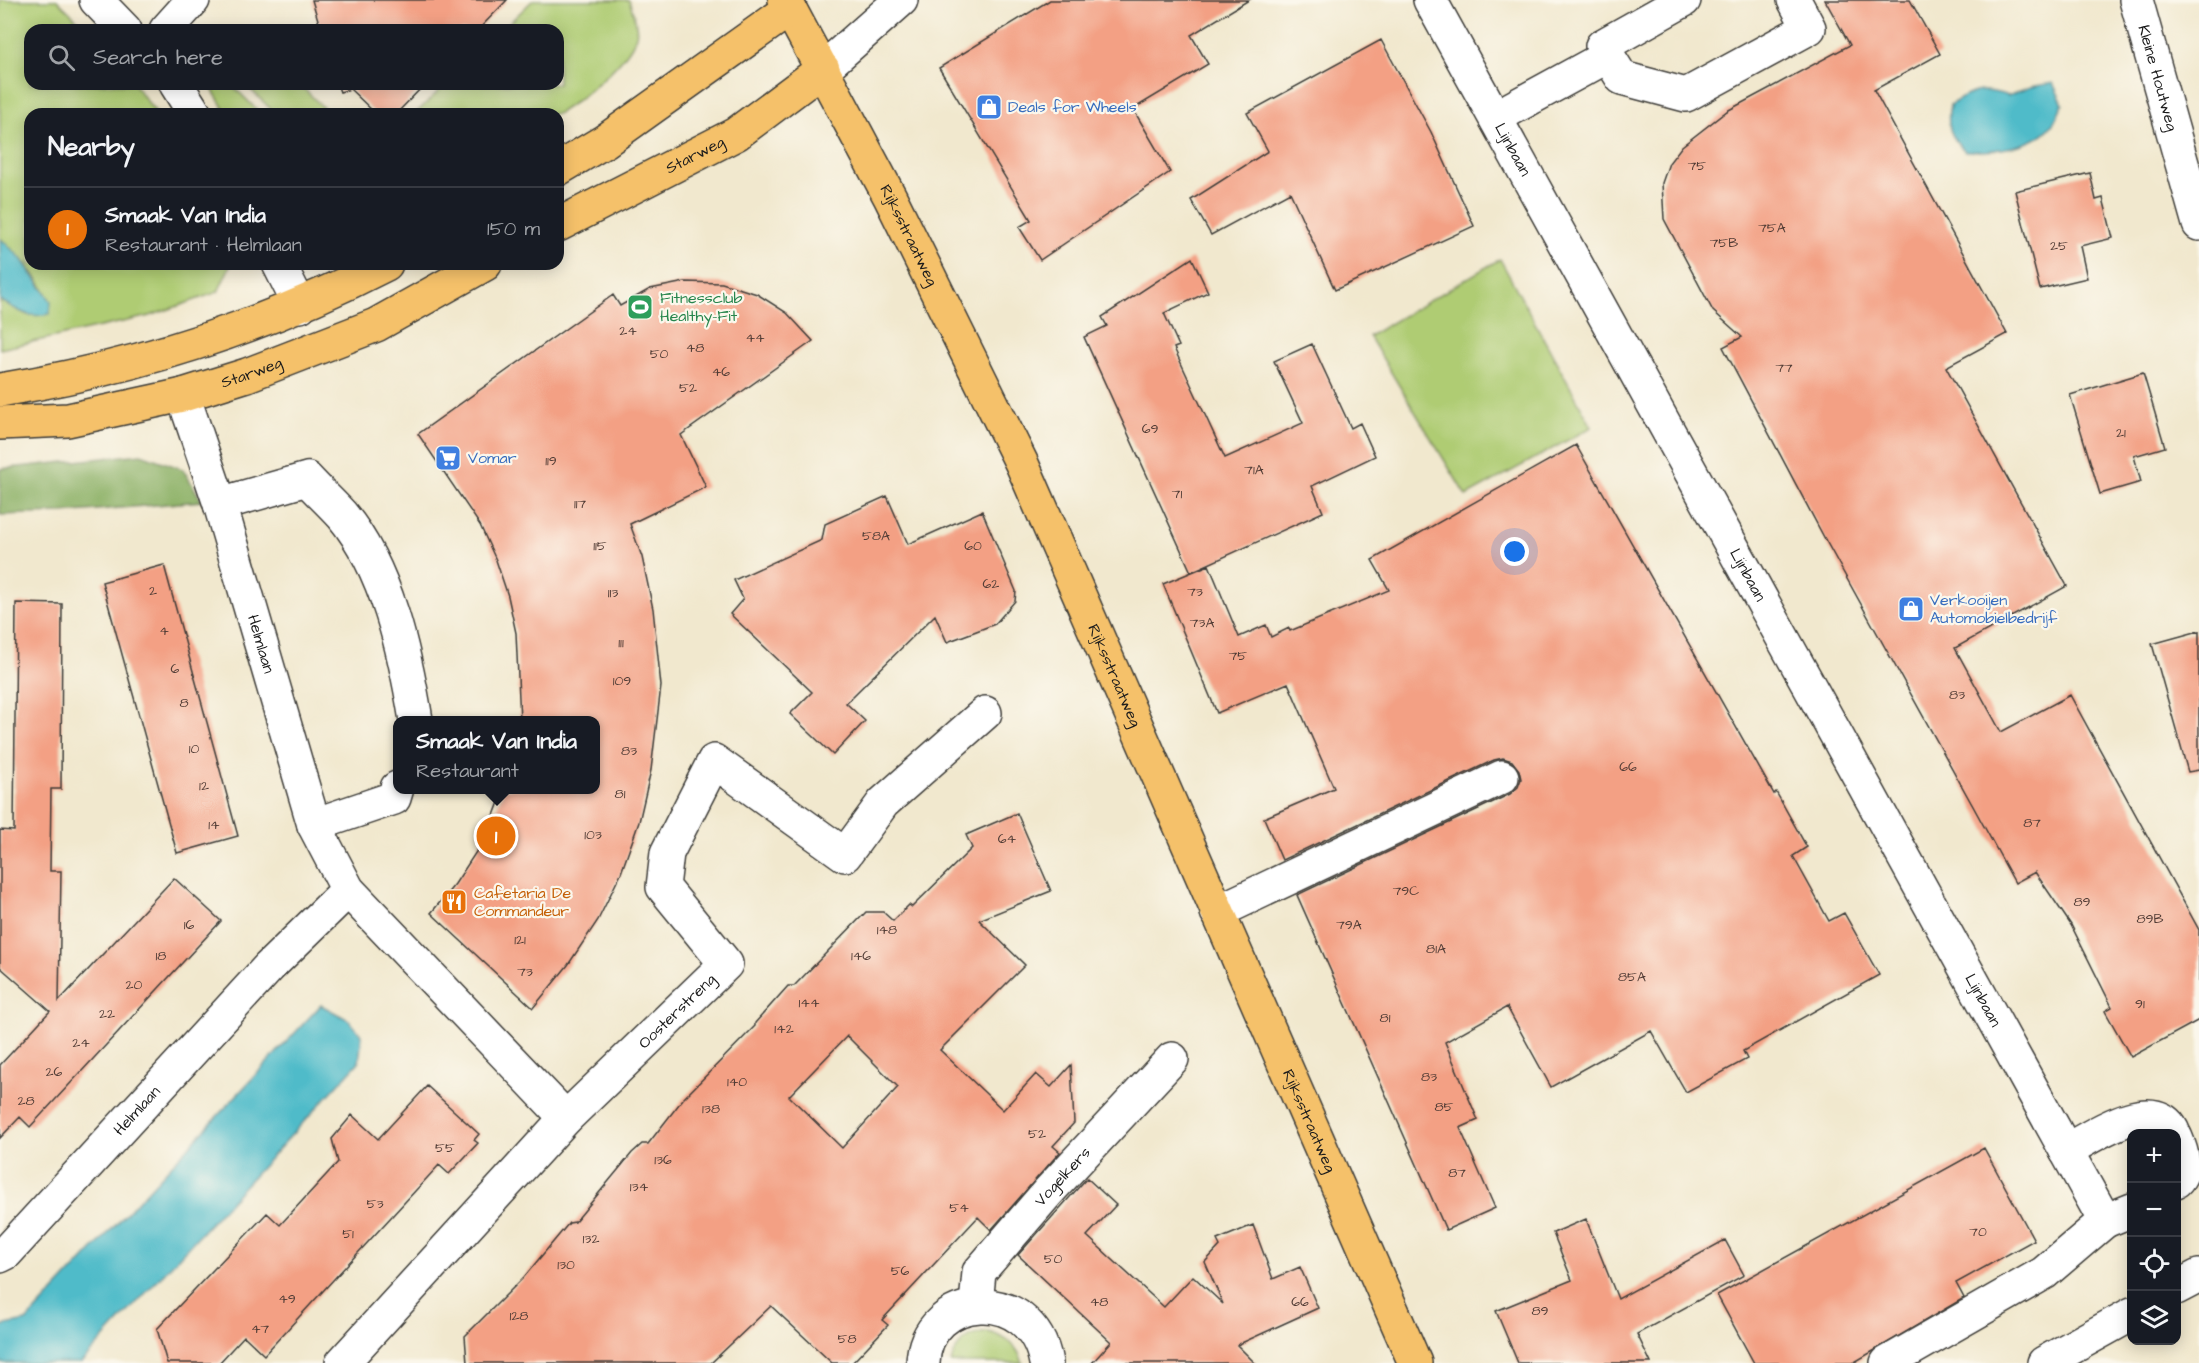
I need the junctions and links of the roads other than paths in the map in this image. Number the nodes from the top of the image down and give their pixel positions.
1 (96, 0) edge
2 (193, 0) edge
3 (901, 0) edge
4 (1430, 0) edge
5 (1684, 0) edge
6 (1794, 0) edge
7 (2136, 0) edge
8 (793, 3) edge
9 (120, 24) edge
10 (171, 24) edge
11 (1606, 57) junction
12 (823, 69) junction
13 (180, 90) edge
14 (191, 108) edge
15 (1496, 117) junction
16 (564, 165) edge
17 (564, 222) edge
18 (2199, 224) edge
19 (282, 270) edge
20 (374, 270) edge
21 (474, 270) edge
22 (300, 306) junction
23 (0, 390) edge
24 (183, 395) junction
25 (0, 423) edge
26 (220, 504) junction
27 (985, 713) dead end
28 (415, 716) edge
29 (1502, 777) dead end
30 (395, 794) edge
31 (314, 825) junction
32 (348, 890) junction
33 (1217, 912) junction
34 (1172, 1059) dead end
35 (566, 1118) junction
36 (2173, 1129) edge
37 (2181, 1150) edge
38 (2066, 1151) junction
39 (2181, 1177) edge
40 (2118, 1216) edge
41 (0, 1256) edge
42 (2199, 1276) edge
43 (2181, 1285) edge
44 (976, 1305) junction
45 (2127, 1317) edge
46 (342, 1363) edge
47 (923, 1363) edge
48 (1046, 1363) edge
49 (1415, 1363) edge
50 (1887, 1363) edge
51 (2044, 1363) edge

1 - 9 street
2 - 10 street
3 - 12 street
4 - 15 street, Lijnbaan
5 - 11 street
6 - 11 street
7 - 18 street, Kleine Houtweg
8 - 12 main road, Rijksstraatweg
8 - 16 main road
11 - 15 street
12 - 17 main road, Starweg
12 - 33 main road, Rijksstraatweg
13 - 14 street
15 - 38 street, Lijnbaan
19 - 22 street
20 - 22 main road
21 - 24 main road, Starweg
22 - 23 main road
22 - 24 main road
24 - 25 main road, Starweg
24 - 26 street, Helmlaan
26 - 28 street
26 - 31 street, Helmlaan
27 - 35 street, Oosterstreng
29 - 33 street
30 - 31 street
31 - 32 street, Helmlaan
32 - 35 street, Helmlaan
32 - 41 street, Helmlaan
33 - 49 main road, Rijksstraatweg
34 - 44 street, Vogelkers
35 - 46 street, Oosterstreng
36 - 38 street
37 - 39 street
38 - 40 street, Lijnbaan
40 - 50 street
42 - 43 street
44 - 47 street
44 - 48 street
45 - 51 street

